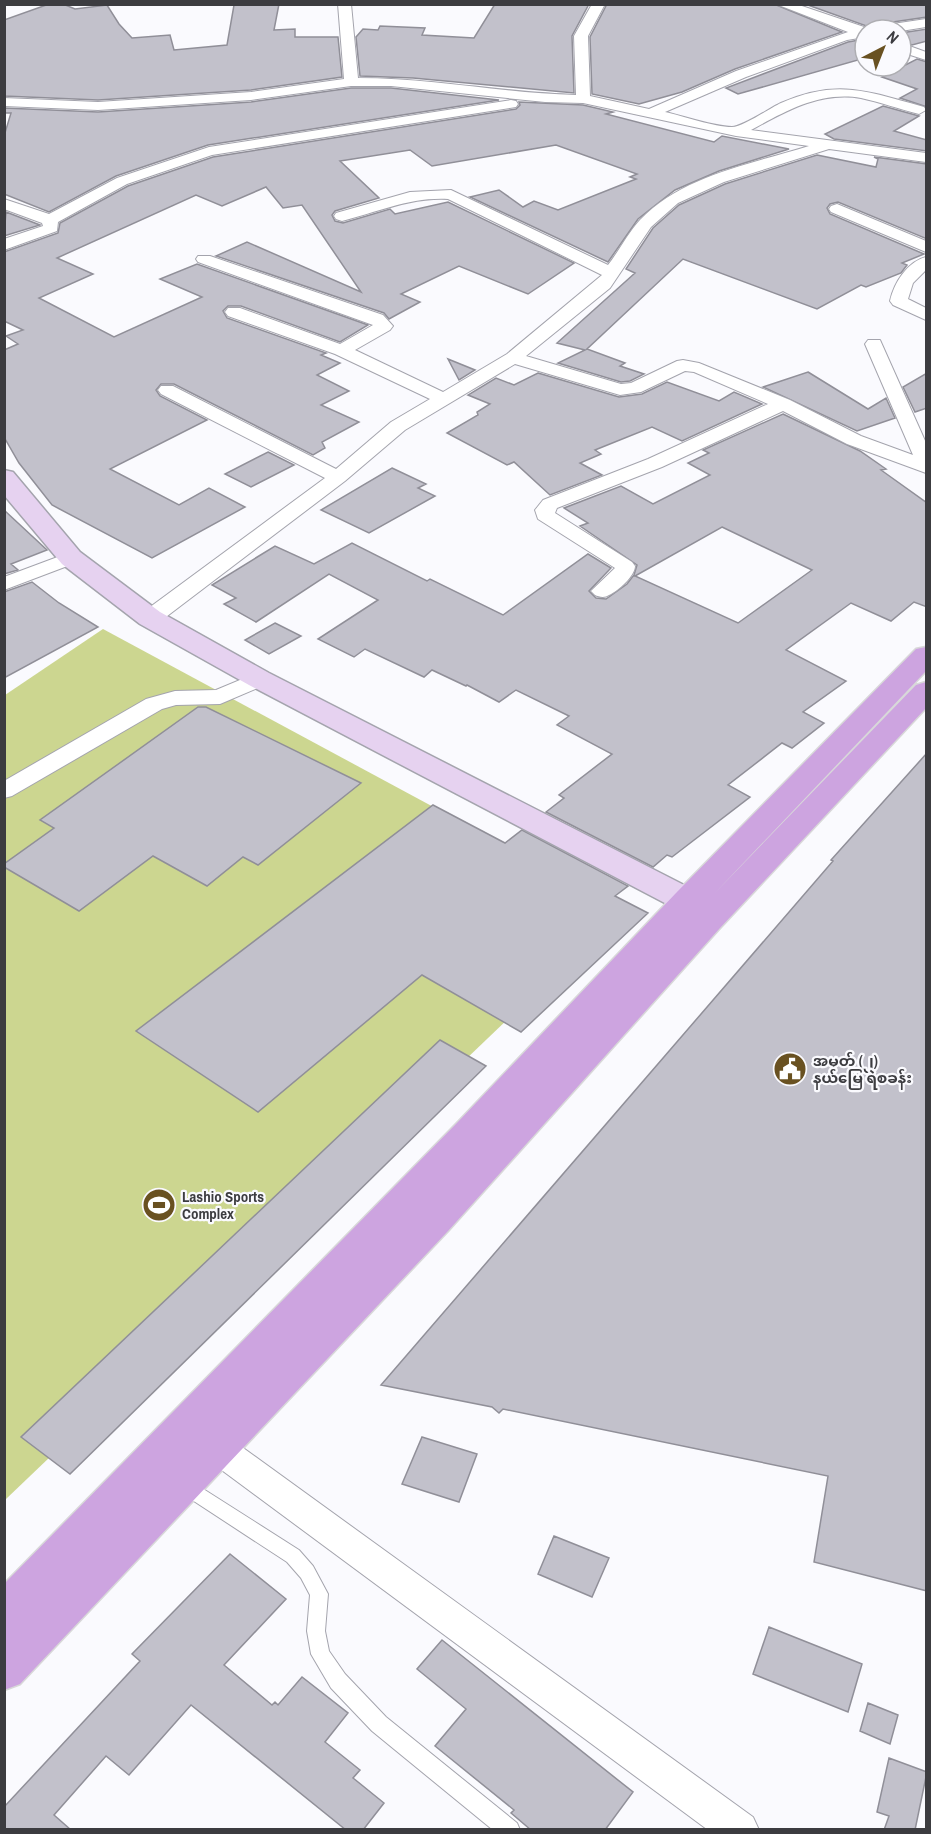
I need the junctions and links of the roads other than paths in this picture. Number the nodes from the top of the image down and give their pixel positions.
1 (344, 4) edge
2 (599, 4) edge
3 (782, 4) edge
4 (868, 17) dead end
5 (840, 25) junction
6 (853, 29) edge
7 (853, 37) edge
8 (351, 82) junction
9 (545, 98) junction
10 (583, 99) junction
11 (4, 102) edge
12 (919, 110) dead end
13 (651, 113) junction
14 (735, 132) junction
15 (832, 144) junction
16 (927, 158) edge
17 (4, 204) edge
18 (837, 209) dead end
19 (342, 216) dead end
20 (50, 220) junction
21 (4, 245) edge
22 (927, 247) edge
23 (204, 259) dead end
24 (927, 262) edge
25 (611, 273) junction
26 (234, 312) dead end
27 (927, 315) edge
28 (874, 344) dead end
29 (341, 350) junction
30 (513, 358) junction
31 (167, 390) dead end
32 (444, 399) junction
33 (783, 404) junction
34 (927, 466) edge
35 (4, 477) edge
36 (338, 477) junction
37 (71, 558) junction
38 (4, 584) edge
39 (602, 591) dead end
40 (150, 618) junction
41 (927, 655) edge
42 (259, 679) junction
43 (927, 691) edge
44 (4, 791) edge
45 (700, 908) junction
46 (216, 1447) junction
47 (181, 1483) junction
48 (4, 1616) edge
49 (4, 1668) edge
50 (510, 1830) edge
51 (740, 1830) edge

1 - 8 street
2 - 10 street
3 - 5 street
4 - 5 street
5 - 6 street
7 - 13 street
8 - 9 street
8 - 11 street
9 - 10 street
9 - 20 street
10 - 13 street
12 - 14 street
13 - 14 street
14 - 15 street
15 - 16 street
15 - 25 street
17 - 20 street
18 - 22 street
19 - 25 street
20 - 21 street
23 - 29 street
24 - 27 street
25 - 30 street
26 - 29 street
28 - 34 street
29 - 32 street
30 - 32 street
30 - 33 street
31 - 36 street
32 - 36 street
33 - 34 street
33 - 39 street
35 - 37 street
36 - 40 street
37 - 38 street
37 - 40 street
40 - 42 street
41 - 45 main road
42 - 44 street
42 - 45 street
43 - 45 main road
45 - 46 main road
45 - 48 main road
46 - 47 main road
46 - 51 street
47 - 49 main road
47 - 50 lane

